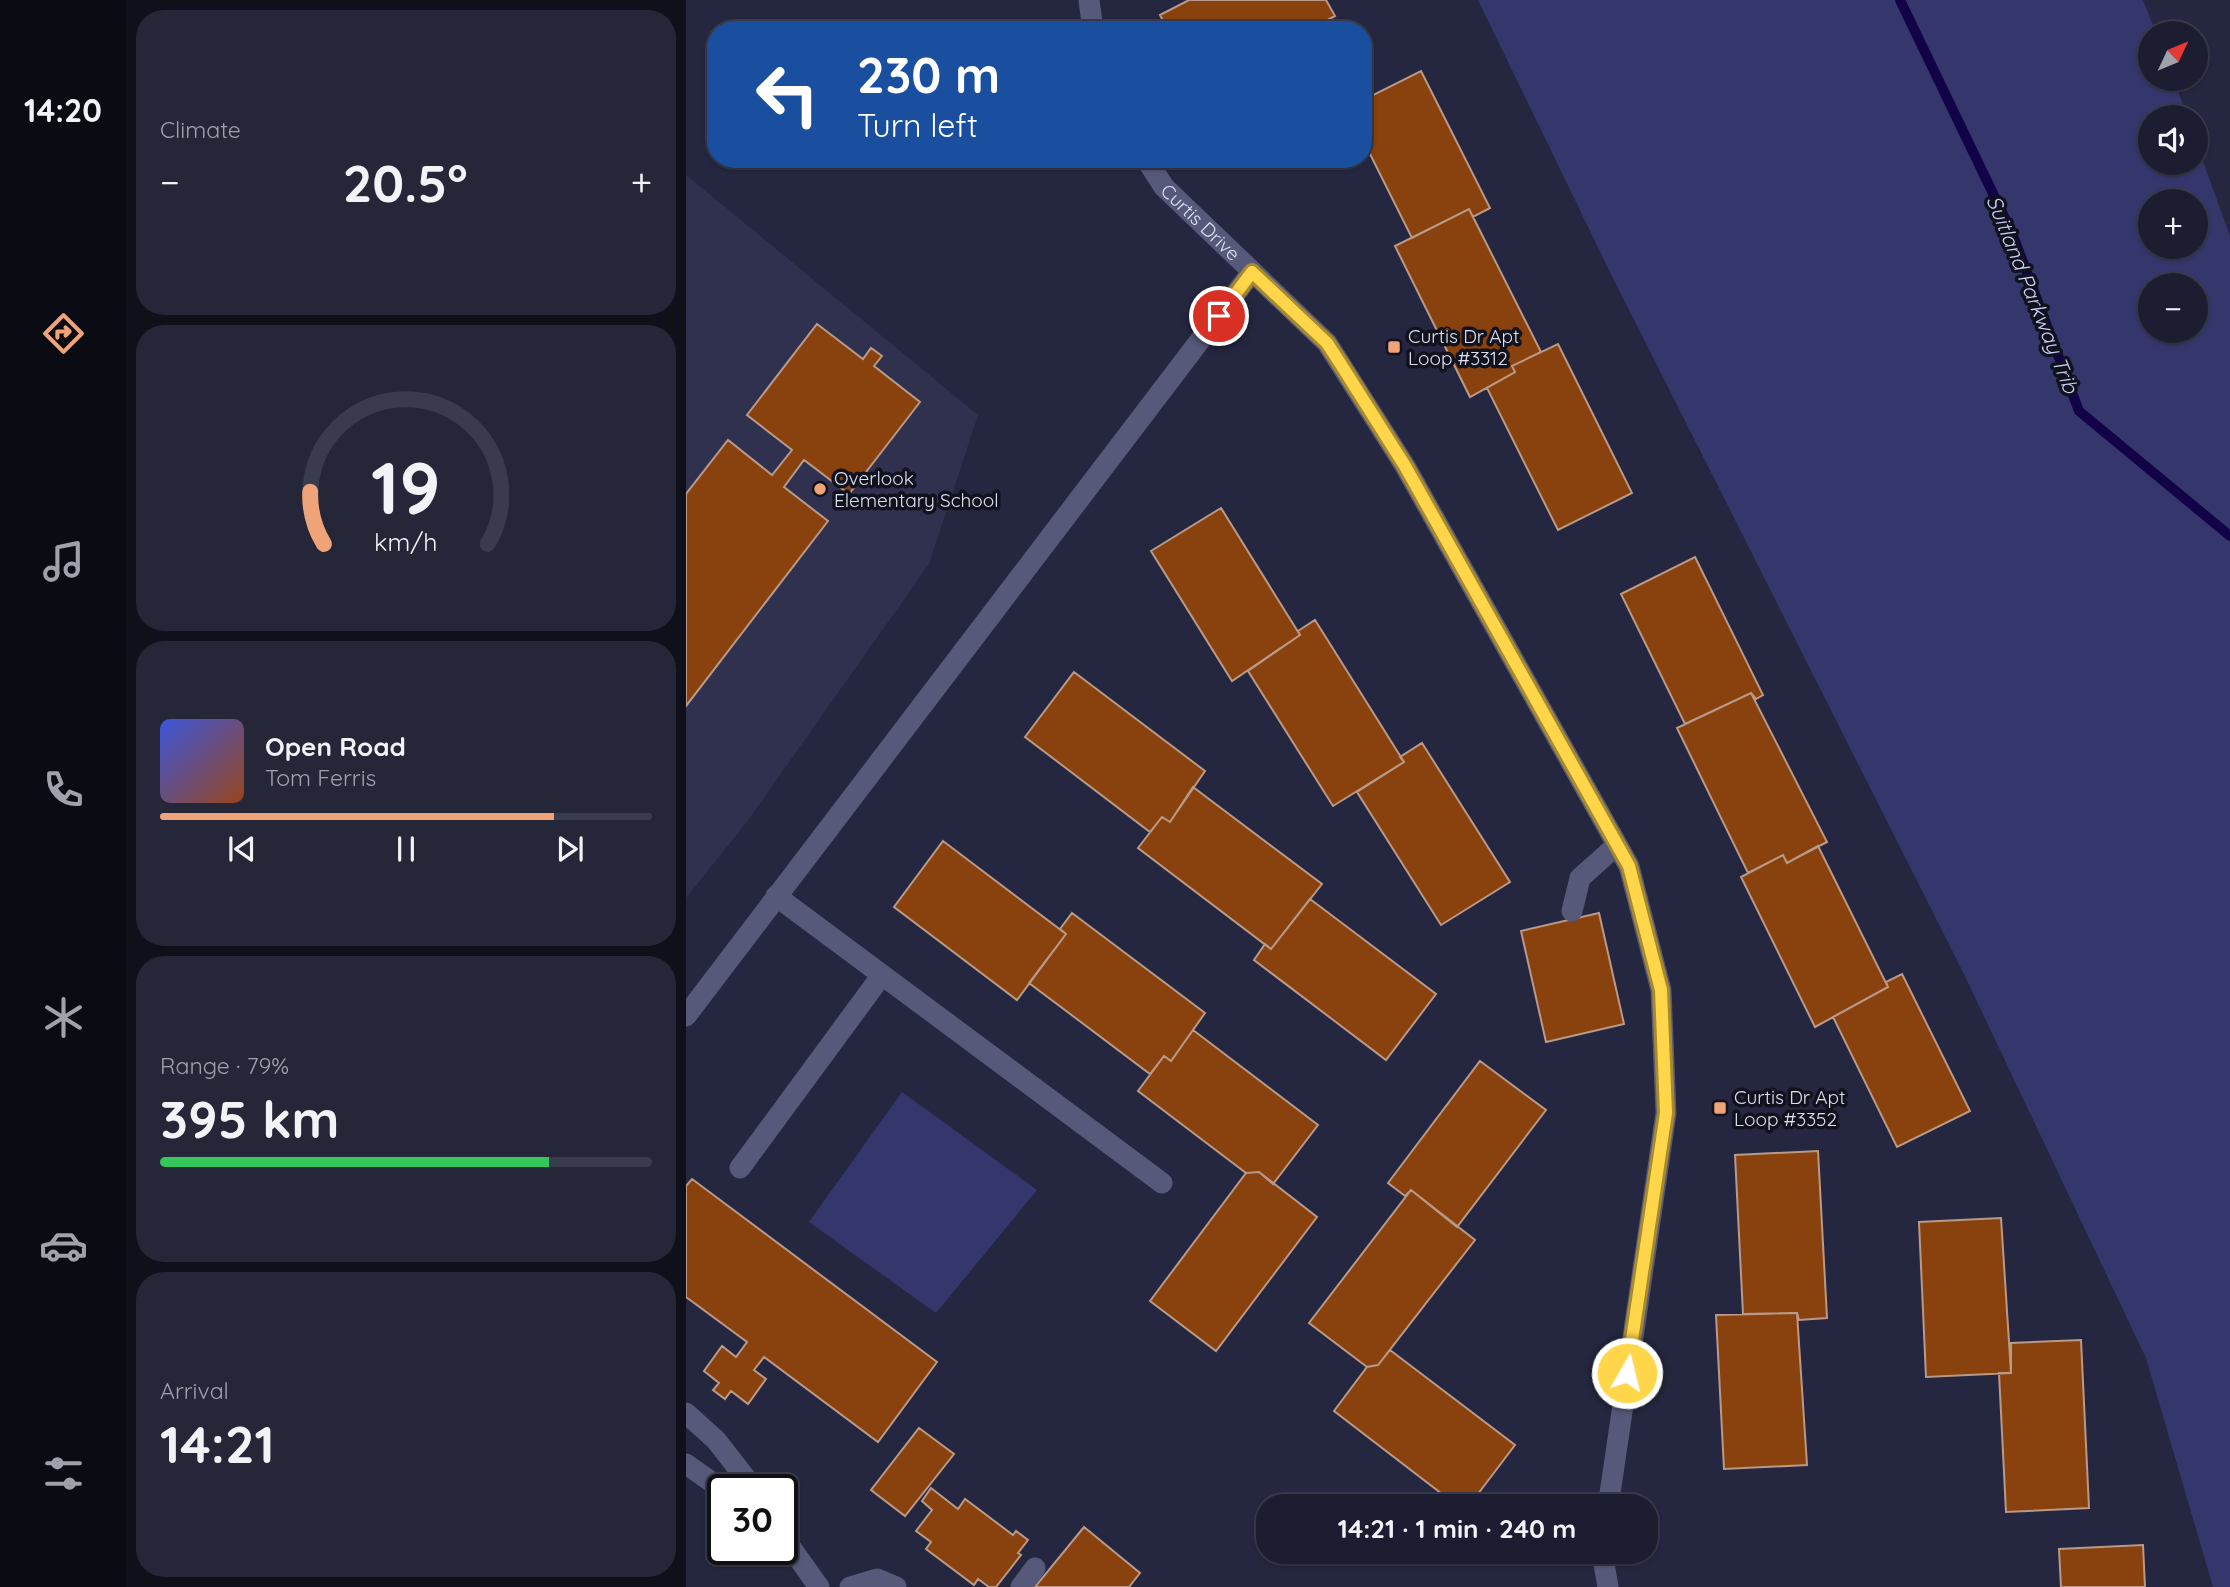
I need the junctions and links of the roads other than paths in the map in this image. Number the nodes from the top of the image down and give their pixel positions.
1 (1089, 0) edge
2 (1092, 21) edge
3 (1152, 168) edge
4 (1252, 272) junction
5 (1617, 845) junction
6 (776, 896) junction
7 (1572, 911) dead end
8 (882, 975) junction
9 (686, 1016) edge
10 (740, 1168) dead end
11 (1161, 1183) dead end
12 (686, 1413) edge
13 (686, 1464) edge
14 (742, 1474) edge
15 (707, 1479) edge
16 (1610, 1494) edge
17 (798, 1558) edge
18 (1604, 1564) edge
19 (1035, 1568) dead end
20 (818, 1587) edge
21 (850, 1587) edge
22 (896, 1587) edge
23 (1021, 1587) edge
24 (1608, 1587) edge

1 - 2 street
3 - 4 street, Curtis Drive
4 - 5 street, Curtis Drive
4 - 6 street
5 - 7 street
5 - 16 street, Curtis Drive
6 - 8 street
6 - 9 street
8 - 10 street
8 - 11 street
12 - 14 street
13 - 15 street
17 - 20 street
18 - 24 street
19 - 23 street
21 - 22 street

